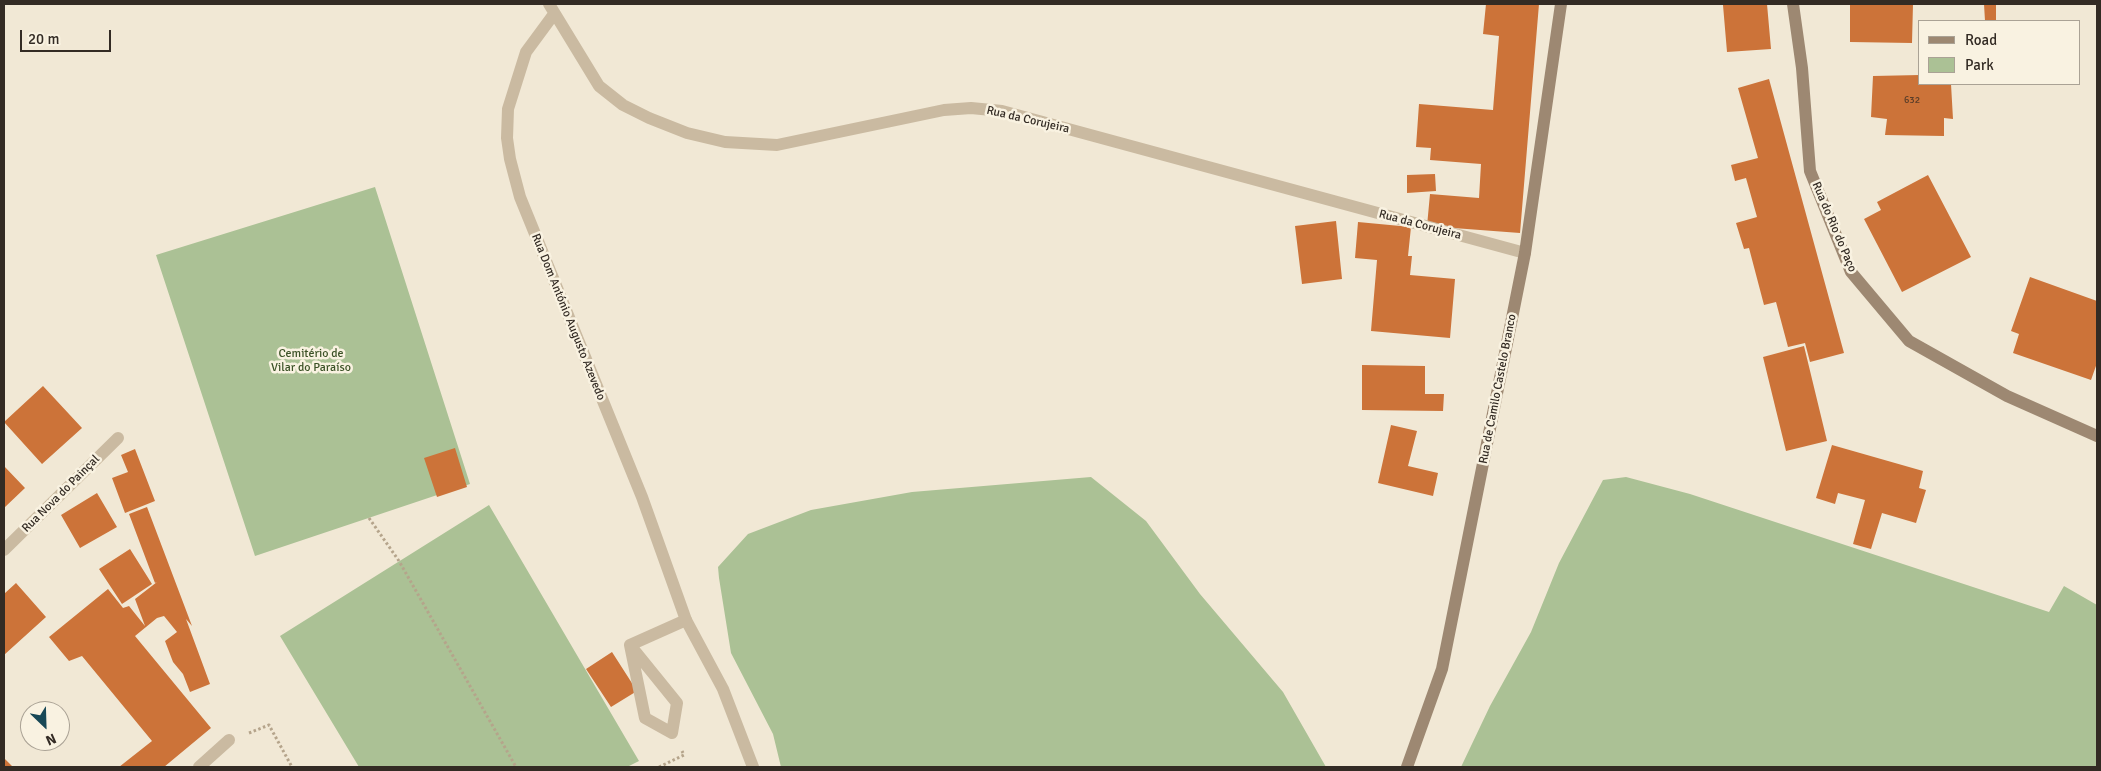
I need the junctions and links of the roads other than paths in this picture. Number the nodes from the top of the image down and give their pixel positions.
1 (1561, 4) edge
2 (1793, 4) edge
3 (552, 9) edge
4 (1525, 253) junction
5 (2097, 436) edge
6 (118, 438) dead end
7 (4, 550) edge
8 (686, 620) junction
9 (630, 645) junction
10 (229, 740) road end
11 (199, 767) edge
12 (753, 767) edge
13 (1407, 767) edge

1 - 4 main road, Rua de Camilo Castelo Branco
2 - 5 main road, Rua do Rio do Paço
3 - 4 street, Rua da Corujeira
3 - 8 street, Rua Dom António Augusto Azevedo
4 - 13 main road, Rua de Camilo Castelo Branco
6 - 7 street, Rua Nova do Painçal
8 - 9 street
8 - 12 street, Rua Dom António Augusto Azevedo
9 - 9 street
10 - 11 street

